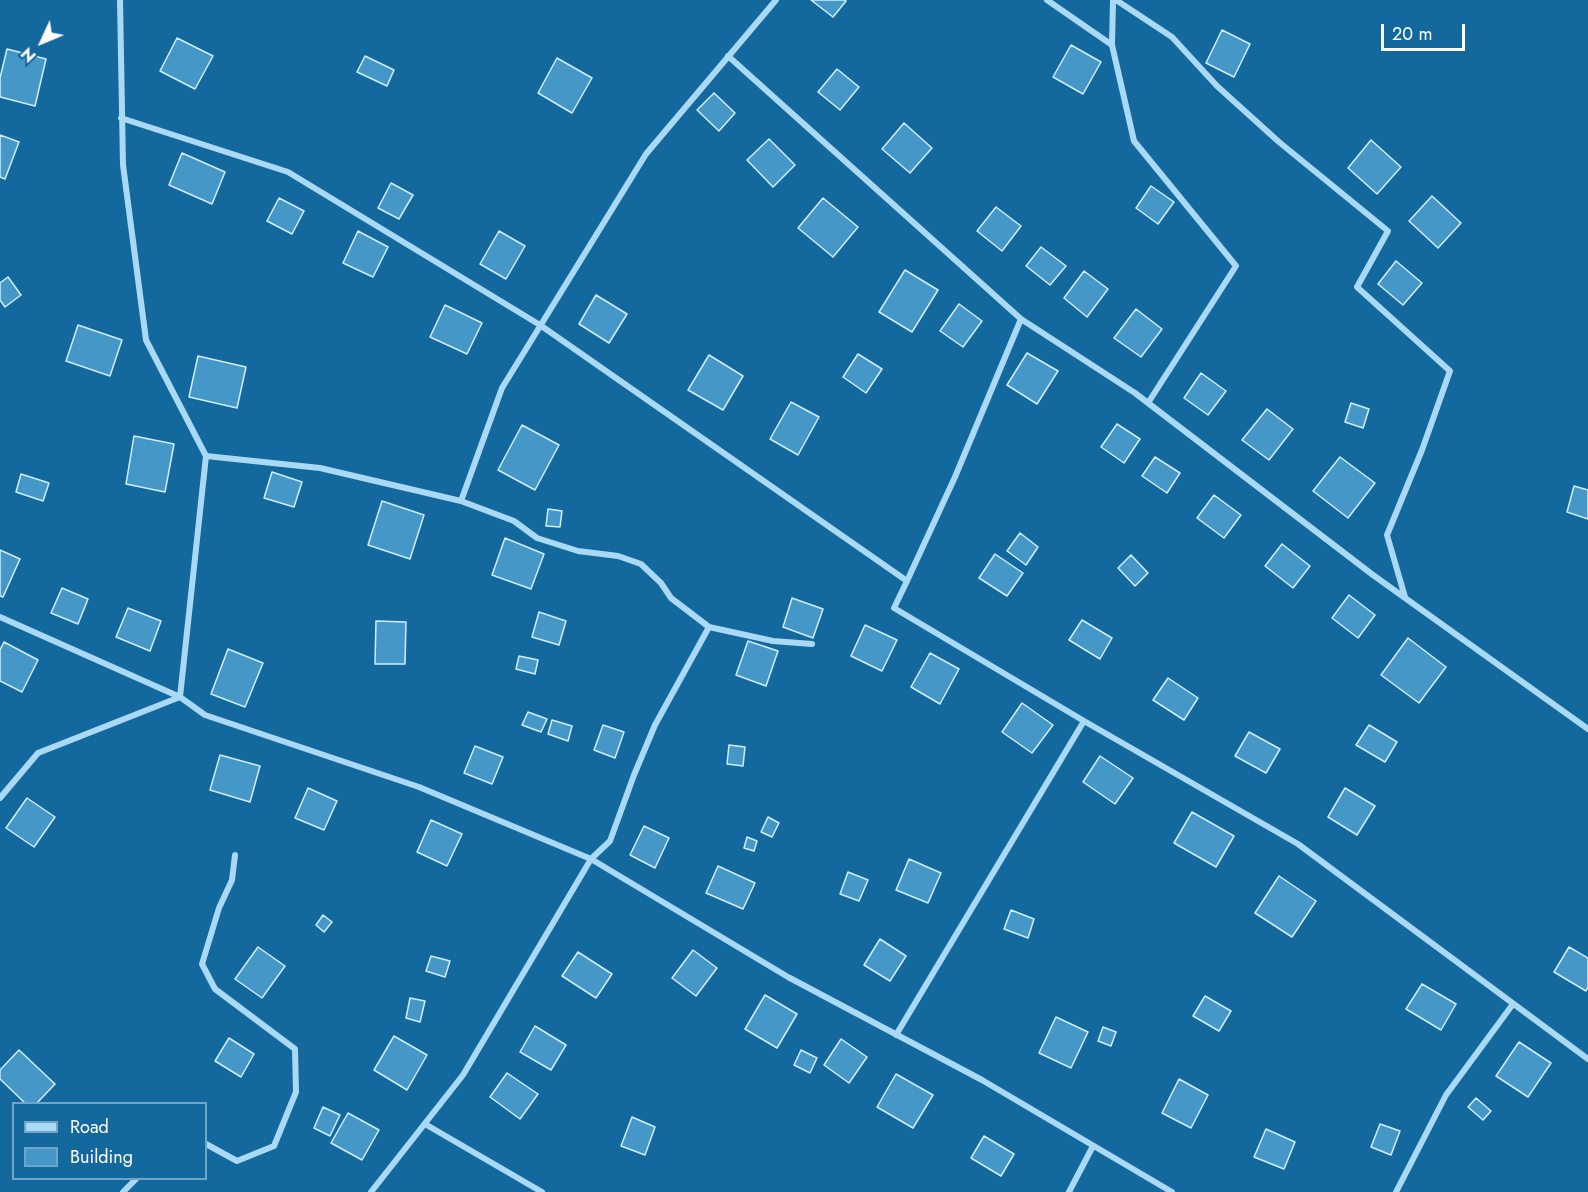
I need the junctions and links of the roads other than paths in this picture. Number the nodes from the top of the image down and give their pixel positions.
1 (120, 0) edge
2 (776, 0) edge
3 (1047, 0) edge
4 (1115, 0) edge
5 (1112, 45) junction
6 (728, 56) junction
7 (121, 118) junction
8 (1021, 319) junction
9 (540, 325) junction
10 (1148, 403) junction
11 (206, 456) junction
12 (460, 501) junction
13 (907, 581) junction
14 (1405, 598) junction
15 (0, 617) edge
16 (709, 627) junction
17 (812, 644) dead end
18 (180, 697) junction
19 (1084, 721) junction
20 (1588, 729) edge
21 (0, 798) edge
22 (235, 855) dead end
23 (591, 858) junction
24 (1514, 1004) junction
25 (896, 1035) junction
26 (1588, 1059) edge
27 (425, 1124) junction
28 (207, 1145) edge
29 (1093, 1146) junction
30 (136, 1180) edge
31 (123, 1192) edge
32 (371, 1192) edge
33 (542, 1192) edge
34 (1069, 1192) edge
35 (1172, 1192) edge
36 (1396, 1192) edge

1 - 7 street
2 - 6 street
3 - 5 street
4 - 5 street
4 - 14 street
5 - 10 street
6 - 8 street
6 - 9 street
7 - 9 street
7 - 11 street
8 - 10 street
8 - 13 street
9 - 12 street
9 - 13 street
10 - 14 street
11 - 12 street
11 - 18 street
12 - 16 street
13 - 19 street
14 - 20 street
15 - 18 street
16 - 17 street
16 - 23 street
18 - 21 street
18 - 23 street
19 - 24 street
19 - 25 street
22 - 28 street
23 - 25 street
23 - 27 street
24 - 26 street
24 - 36 street
25 - 29 street
27 - 32 street
27 - 33 street
29 - 34 street
29 - 35 street
30 - 31 street

